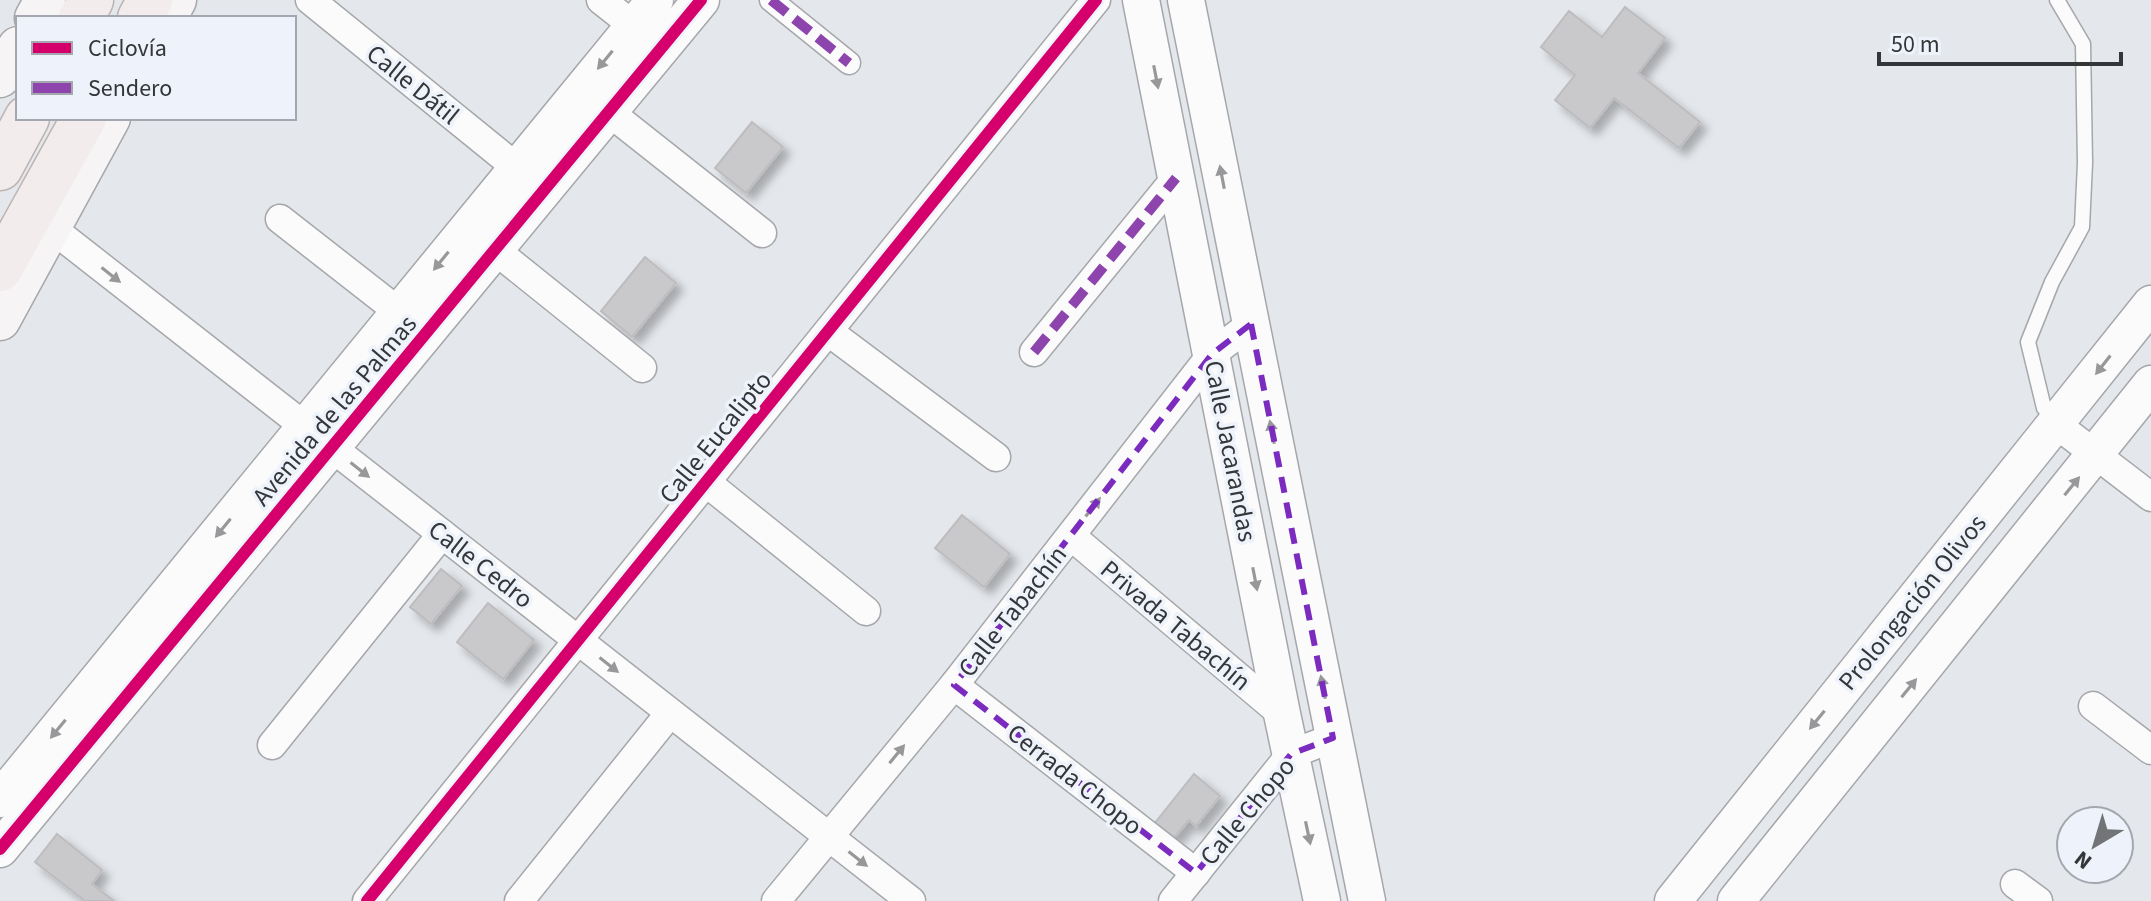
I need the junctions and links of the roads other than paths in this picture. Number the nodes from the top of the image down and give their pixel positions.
1 (310, 0) edge
2 (601, 0) edge
3 (701, 0) edge
4 (771, 0) edge
5 (1096, 0) edge
6 (1141, 0) edge
7 (1186, 0) edge
8 (2057, 0) edge
9 (644, 13) edge
10 (16, 50) edge
11 (849, 63) dead end
12 (0, 77) edge
13 (609, 112) junction
14 (26, 120) edge
15 (83, 120) edge
16 (109, 120) edge
17 (0, 168) edge
18 (517, 168) junction
19 (1176, 178) junction
20 (280, 219) dead end
21 (50, 227) junction
22 (762, 233) dead end
23 (495, 250) junction
24 (0, 269) edge
25 (2151, 304) edge
26 (399, 312) junction
27 (0, 320) edge
28 (1251, 324) junction
29 (829, 332) junction
30 (1034, 352) dead end
31 (1212, 354) junction
32 (642, 368) dead end
33 (2151, 384) edge
34 (2056, 424) junction
35 (318, 437) junction
36 (2096, 455) junction
37 (996, 457) dead end
38 (707, 483) junction
39 (2151, 497) edge
40 (442, 534) junction
41 (1071, 536) junction
42 (866, 611) dead end
43 (578, 641) junction
44 (954, 685) junction
45 (2093, 706) dead end
46 (670, 713) junction
47 (1282, 714) junction
48 (1333, 738) junction
49 (272, 745) dead end
50 (2151, 750) edge
51 (1291, 754) junction
52 (0, 799) edge
53 (1751, 802) junction
54 (1790, 835) junction
55 (829, 837) junction
56 (0, 849) edge
57 (1196, 873) junction
58 (2015, 884) dead end
59 (367, 901) edge
60 (519, 901) edge
61 (776, 901) edge
62 (911, 901) edge
63 (1173, 901) edge
64 (1322, 901) edge
65 (1367, 901) edge
66 (1673, 901) edge
67 (1736, 901) edge
68 (2038, 901) edge

1 - 18 street, Calle Dátil
2 - 9 street
3 - 13 street, Avenida de las Palmas
4 - 11 street
5 - 29 street, Calle Eucalipto
6 -> 19 street, Calle Jacarandas
28 -> 7 street, Calle Jacarandas
8 - 34 lane
9 -> 18 street, Avenida de las Palmas
10 - 12 main road
13 - 22 street
13 - 23 street, Avenida de las Palmas
14 - 17 main road
15 - 24 main road
16 - 21 main road
18 -> 26 street, Avenida de las Palmas
19 - 30 street
19 - 31 street, Calle Jacarandas
20 - 26 street
21 - 27 main road
21 -> 35 street, Calle Cedro
23 - 32 street
23 - 35 street, Avenida de las Palmas
25 -> 34 street, Prolongación Olivos
26 - 35 street, Avenida de las Palmas
28 - 31 street, Calle Tabachín
48 -> 28 street, Calle Jacarandas
29 - 37 street
29 - 38 street, Calle Eucalipto
41 -> 31 street, Calle Tabachín
31 -> 47 street, Calle Jacarandas
33 - 36 street, Prolongación Olivos
34 - 36 street
34 -> 53 street, Prolongación Olivos
35 -> 40 street, Calle Cedro
35 -> 52 street, Avenida de las Palmas
35 - 56 street, Avenida de las Palmas
36 - 39 street
54 -> 36 street, Prolongación Olivos
38 - 42 street
38 - 43 street, Calle Eucalipto
40 - 43 street, Calle Cedro
40 - 49 street
41 - 44 street, Calle Tabachín
41 - 47 street, Privada Tabachín
43 -> 46 street, Calle Cedro
43 - 59 street, Calle Eucalipto
55 -> 44 street, Calle Tabachín
44 - 57 street, Cerrada Chopo
45 - 50 street
46 - 55 street, Calle Cedro
46 - 60 street
47 - 51 street, Calle Jacarandas
48 - 51 street, Calle Chopo
48 - 65 street, Calle Jacarandas
51 - 57 street, Calle Chopo
51 -> 64 street, Calle Jacarandas
53 - 54 street
53 - 66 street, Prolongación Olivos
54 - 67 street, Prolongación Olivos
55 - 61 street, Calle Tabachín
55 -> 62 street, Calle Cedro
57 - 63 street, Calle Chopo
58 - 68 street

